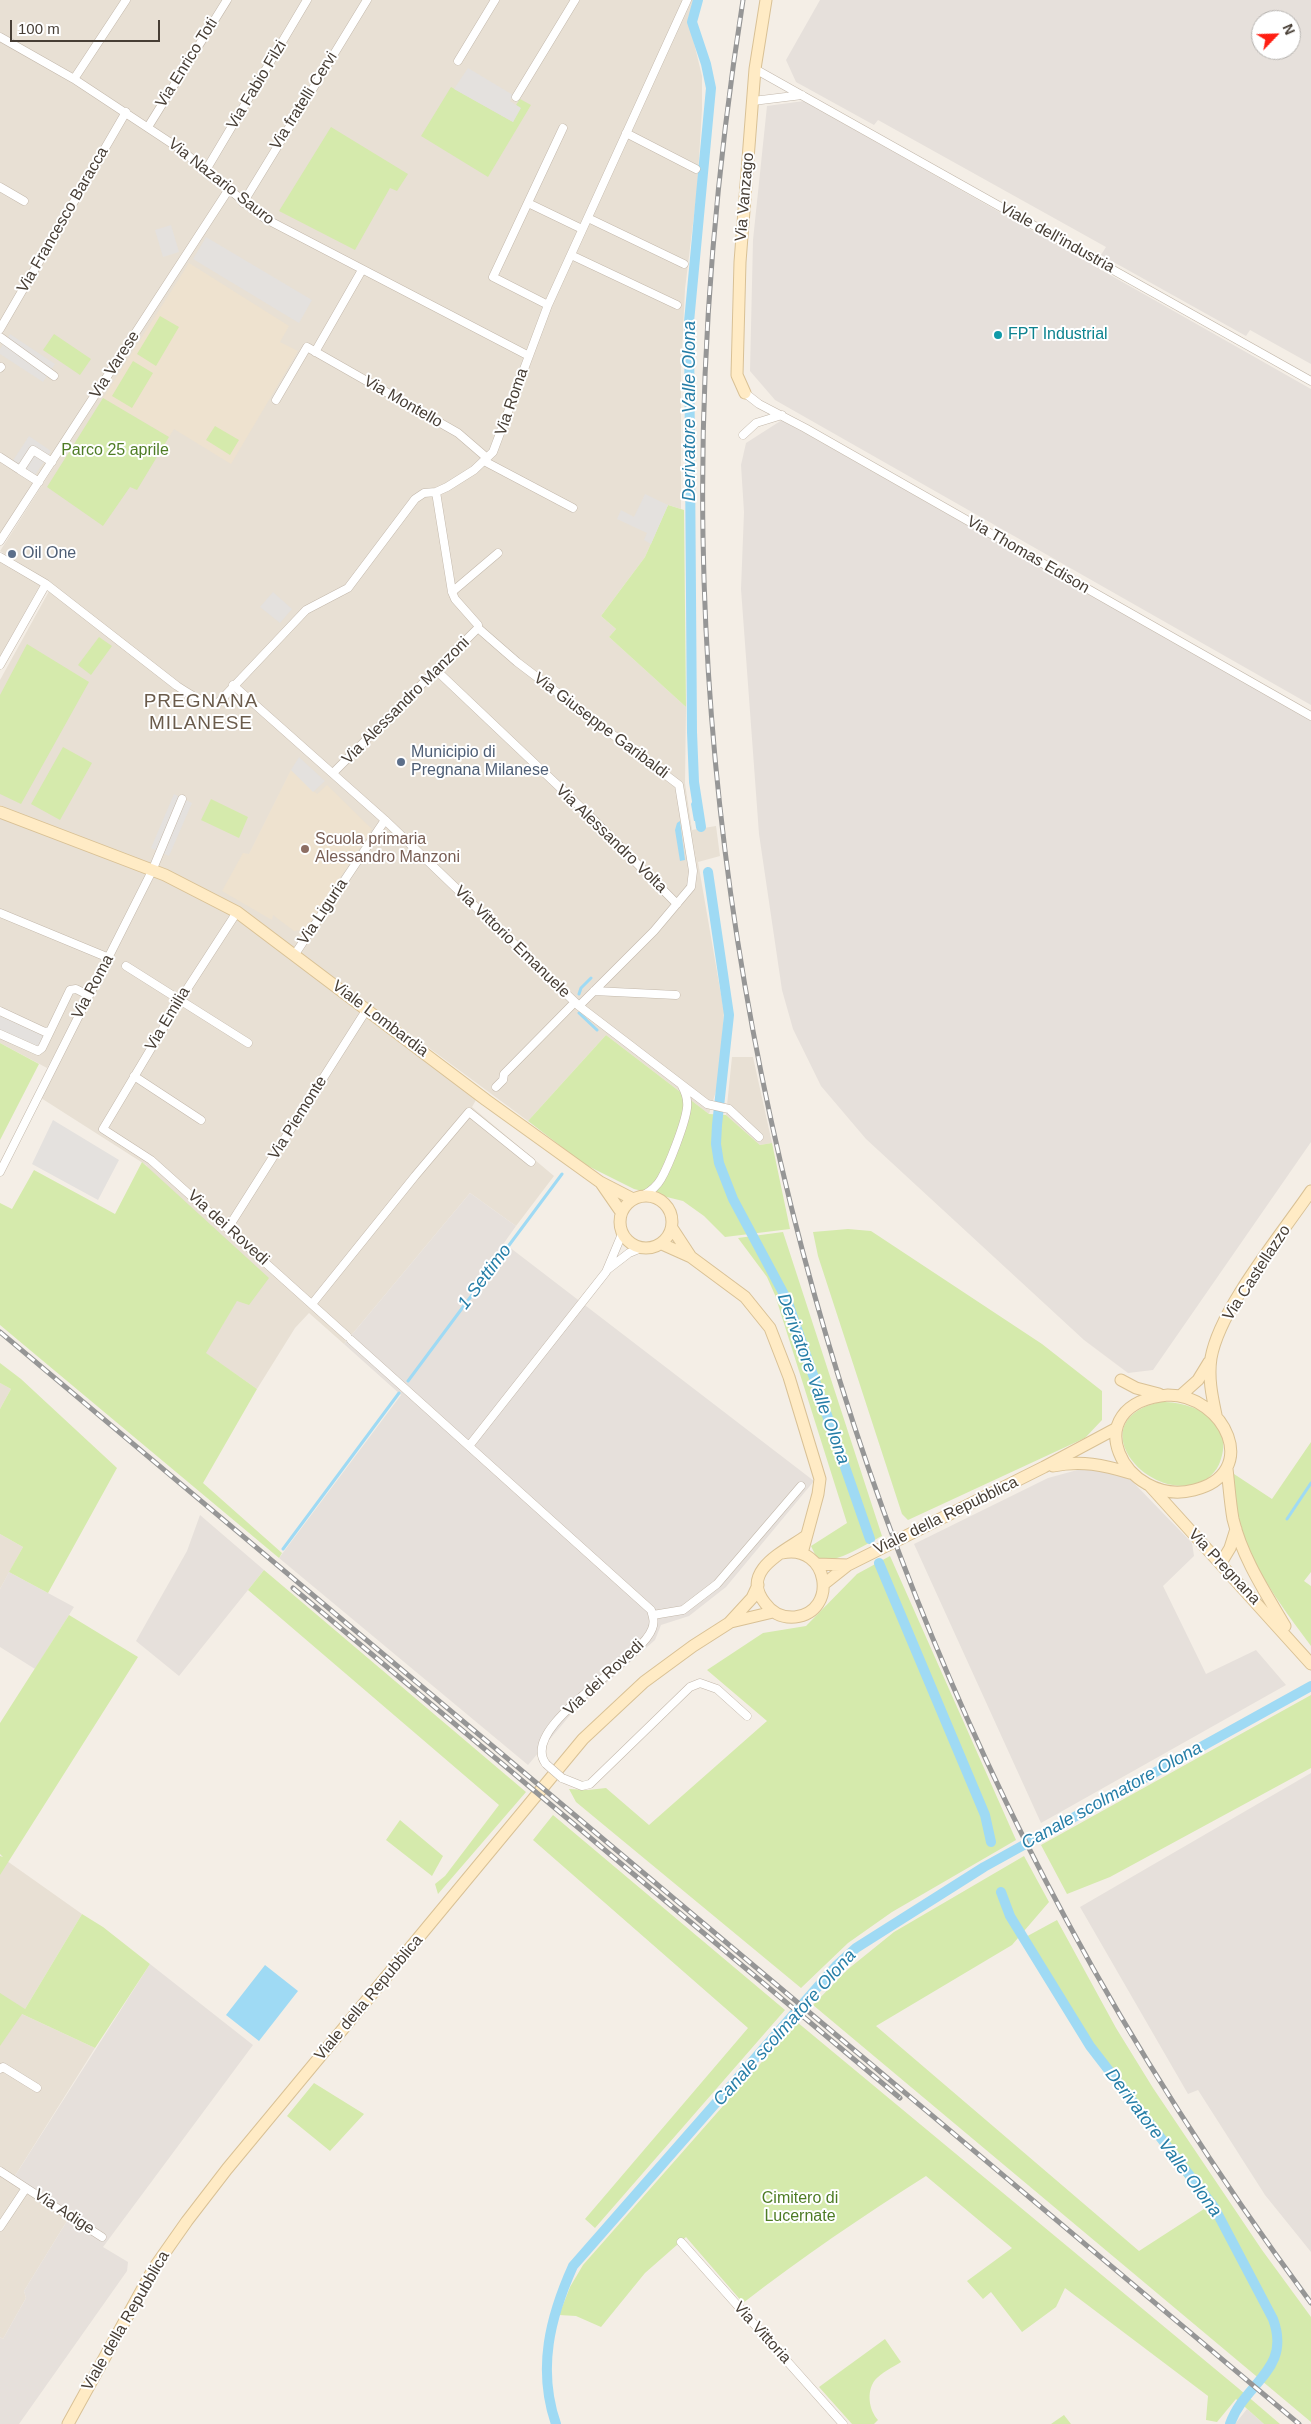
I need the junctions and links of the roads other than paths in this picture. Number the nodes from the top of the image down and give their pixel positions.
1 (126, 0) edge
2 (227, 0) edge
3 (307, 0) edge
4 (366, 0) edge
5 (495, 0) edge
6 (575, 0) edge
7 (687, 0) edge
8 (766, 0) edge
9 (0, 37) edge
10 (458, 61) dead end
11 (755, 69) junction
12 (74, 79) junction
13 (804, 95) junction
14 (516, 97) dead end
15 (753, 101) junction
16 (126, 112) junction
17 (148, 127) junction
18 (563, 128) dead end
19 (626, 133) junction
20 (696, 169) dead end
21 (206, 170) junction
22 (0, 187) edge
23 (229, 189) junction
24 (24, 201) dead end
25 (243, 203) junction
26 (528, 203) junction
27 (588, 218) junction
28 (582, 229) junction
29 (571, 254) junction
30 (684, 264) dead end
31 (362, 270) junction
32 (548, 305) junction
33 (677, 305) dead end
34 (0, 329) edge
35 (0, 337) edge
36 (315, 352) junction
37 (529, 356) junction
38 (54, 376) dead end
39 (1311, 381) edge
40 (745, 393) joint
41 (276, 400) dead end
42 (782, 416) junction
43 (743, 435) dead end
44 (0, 457) edge
45 (486, 460) junction
46 (52, 462) junction
47 (20, 470) junction
48 (39, 482) junction
49 (436, 492) junction
50 (573, 508) dead end
51 (0, 541) edge
52 (498, 553) dead end
53 (0, 557) edge
54 (46, 584) junction
55 (452, 592) junction
56 (478, 628) junction
57 (0, 665) edge
58 (437, 671) junction
59 (233, 685) junction
60 (1311, 716) edge
61 (333, 773) junction
62 (182, 799) dead end
63 (0, 812) edge
64 (385, 820) junction
65 (152, 870) junction
66 (677, 904) junction
67 (237, 912) junction
68 (0, 913) edge
69 (295, 954) junction
70 (109, 958) junction
71 (126, 966) dead end
72 (594, 991) junction
73 (88, 995) junction
74 (676, 995) dead end
75 (180, 1000) junction
76 (577, 1004) junction
77 (367, 1009) junction
78 (0, 1011) edge
79 (50, 1031) junction
80 (0, 1034) edge
81 (248, 1043) dead end
82 (134, 1076) junction
83 (682, 1084) junction
84 (496, 1087) dead end
85 (201, 1120) dead end
86 (103, 1128) joint
87 (760, 1137) dead end
88 (531, 1162) dead end
89 (0, 1172) edge
90 (600, 1182) junction
91 (1311, 1192) edge
92 (644, 1195) junction
93 (633, 1199) junction
94 (621, 1212) junction
95 (228, 1228) junction
96 (672, 1228) junction
97 (622, 1234) junction
98 (662, 1244) junction
99 (641, 1248) junction
100 (691, 1257) junction
101 (606, 1272) junction
102 (312, 1304) junction
103 (1211, 1358) junction
104 (1121, 1380) dead end
105 (1168, 1395) junction
106 (1180, 1396) junction
107 (1216, 1415) junction
108 (1115, 1429) junction
109 (469, 1446) junction
110 (1044, 1468) junction
111 (1227, 1469) junction
112 (1130, 1473) junction
113 (1149, 1485) junction
114 (801, 1486) dead end
115 (1236, 1527) junction
116 (806, 1536) junction
117 (782, 1553) junction
118 (802, 1554) junction
119 (1221, 1563) junction
120 (816, 1564) junction
121 (848, 1565) junction
122 (824, 1584) junction
123 (758, 1585) junction
124 (773, 1612) junction
125 (653, 1615) junction
126 (729, 1623) junction
127 (1299, 1648) junction
128 (1311, 1664) edge
129 (747, 1716) dead end
130 (0, 2069) edge
131 (38, 2088) dead end
132 (0, 2171) edge
133 (26, 2188) junction
134 (0, 2228) edge
135 (102, 2237) dead end
136 (681, 2242) dead end
137 (68, 2424) edge
138 (843, 2424) edge

1 - 12 street
2 - 17 street, Via Enrico Toti
3 - 21 street, Via Fabio Filzi
4 - 25 street, Via fratelli Cervi
5 - 10 street
6 - 14 street
7 - 19 street, Via Roma
8 - 11 street, Via Vanzago
9 - 12 street, Via Nazario Sauro
11 - 13 street, Viale dell'industria
11 - 15 street, Via Vanzago
12 - 16 street, Via Nazario Sauro
13 - 15 street
13 - 39 street, Viale dell'industria
15 - 40 street, Via Vanzago
16 - 17 street, Via Nazario Sauro
16 - 34 street, Via Francesco Baracca
17 - 21 street, Via Nazario Sauro
18 - 26 street
19 - 20 street
19 - 27 street, Via Roma
21 - 23 street, Via Nazario Sauro
22 - 24 street
23 - 25 street, Via Nazario Sauro
23 - 46 street, Via Varese
25 - 31 street, Via Nazario Sauro
26 - 28 street
26 - 32 street
27 - 28 street, Via Roma
27 - 30 street
28 - 29 street, Via Roma
29 - 32 street, Via Roma
29 - 33 street
31 - 36 street
31 - 37 street, Via Nazario Sauro
32 - 37 street, Via Roma
35 - 38 street
36 - 41 street
36 - 45 street, Via Montello
37 - 45 street, Via Roma
40 - 42 street, Via Thomas Edison
42 - 43 street
42 - 60 street, Via Thomas Edison
44 - 47 street
45 - 49 street, Via Roma
45 - 50 street, Via Montello
46 - 47 street
46 - 48 street, Via Varese
47 - 48 street
48 - 51 street, Via Varese
49 - 55 street, Via Giuseppe Garibaldi
49 - 59 street, Via Roma
52 - 55 street
53 - 54 street
54 - 57 street
54 - 59 street, Via Roma
55 - 56 street, Via Giuseppe Garibaldi
56 - 58 street, Via Alessandro Manzoni
56 - 66 street, Via Giuseppe Garibaldi
58 - 61 street, Via Alessandro Manzoni
58 - 66 street, Via Alessandro Volta
59 - 61 street, Via Vittorio Emanuele
61 - 64 street, Via Vittorio Emanuele
62 - 65 street, Via Roma
63 - 65 street, Viale Lombardia
64 - 69 street, Via Liguria
64 - 76 street, Via Vittorio Emanuele
65 - 67 street, Viale Lombardia
65 - 70 street, Via Roma
66 - 72 street, Via Giuseppe Garibaldi
67 - 69 street, Viale Lombardia
67 - 75 street, Via Emilia
68 - 70 street
69 - 77 street, Viale Lombardia
70 - 73 street, Via Roma
71 - 75 street
72 - 74 street
72 - 76 street, Via Giuseppe Garibaldi
73 - 79 street
73 - 89 street, Via Roma
75 - 81 street
75 - 82 street, Via Emilia
76 - 83 street, Via Vittorio Emanuele
76 - 84 street, Via Giuseppe Garibaldi
77 - 90 street, Viale Lombardia
77 - 95 street, Via Piemonte
78 - 79 street
79 - 80 street
82 - 85 street
82 - 86 street, Via Emilia
83 - 87 street, Via Vittorio Emanuele
83 - 92 street
86 - 95 street, Via dei Rovedi
88 - 102 street
90 - 93 street, Viale Lombardia
90 - 94 street, Viale Lombardia
91 - 103 street, Via Castellazzo
92 - 93 street
92 - 96 street
93 - 94 street
94 - 97 street
95 - 102 street, Via dei Rovedi
96 - 98 street
96 - 100 street
97 - 99 street
97 - 101 street
98 - 99 street
98 - 100 street
99 - 101 street
100 - 116 street
101 - 109 street
102 - 109 street, Via dei Rovedi
103 - 106 street, Via Castellazzo
103 - 107 street, Via Castellazzo
104 - 105 street
105 - 106 street
105 - 108 street
106 - 107 street
107 - 111 street
108 - 110 street, Viale della Repubblica
108 - 112 street
109 - 125 street, Via dei Rovedi
110 - 112 street, Viale della Repubblica
110 - 121 street, Viale della Repubblica
111 - 113 street
111 - 115 street, Via Pregnana
112 - 113 street
113 - 119 street, Via Pregnana
114 - 125 street
115 - 119 street
115 - 127 street, Via Pregnana
116 - 117 street
116 - 118 street
117 - 118 street
117 - 123 street
118 - 120 street
119 - 127 street, Via Pregnana
120 - 121 street, Viale della Repubblica
120 - 122 street
121 - 122 street, Viale della Repubblica
122 - 124 street
123 - 124 street
123 - 126 street, Viale della Repubblica
124 - 126 street, Viale della Repubblica
125 - 129 street, Via dei Rovedi, bridge
126 - 137 street, Viale della Repubblica
127 - 128 street, Via Pregnana
130 - 131 street
132 - 133 street, Via Adige
133 - 134 street, Via Adige
133 - 135 street, Via Adige
136 - 138 street, Via Vittoria

